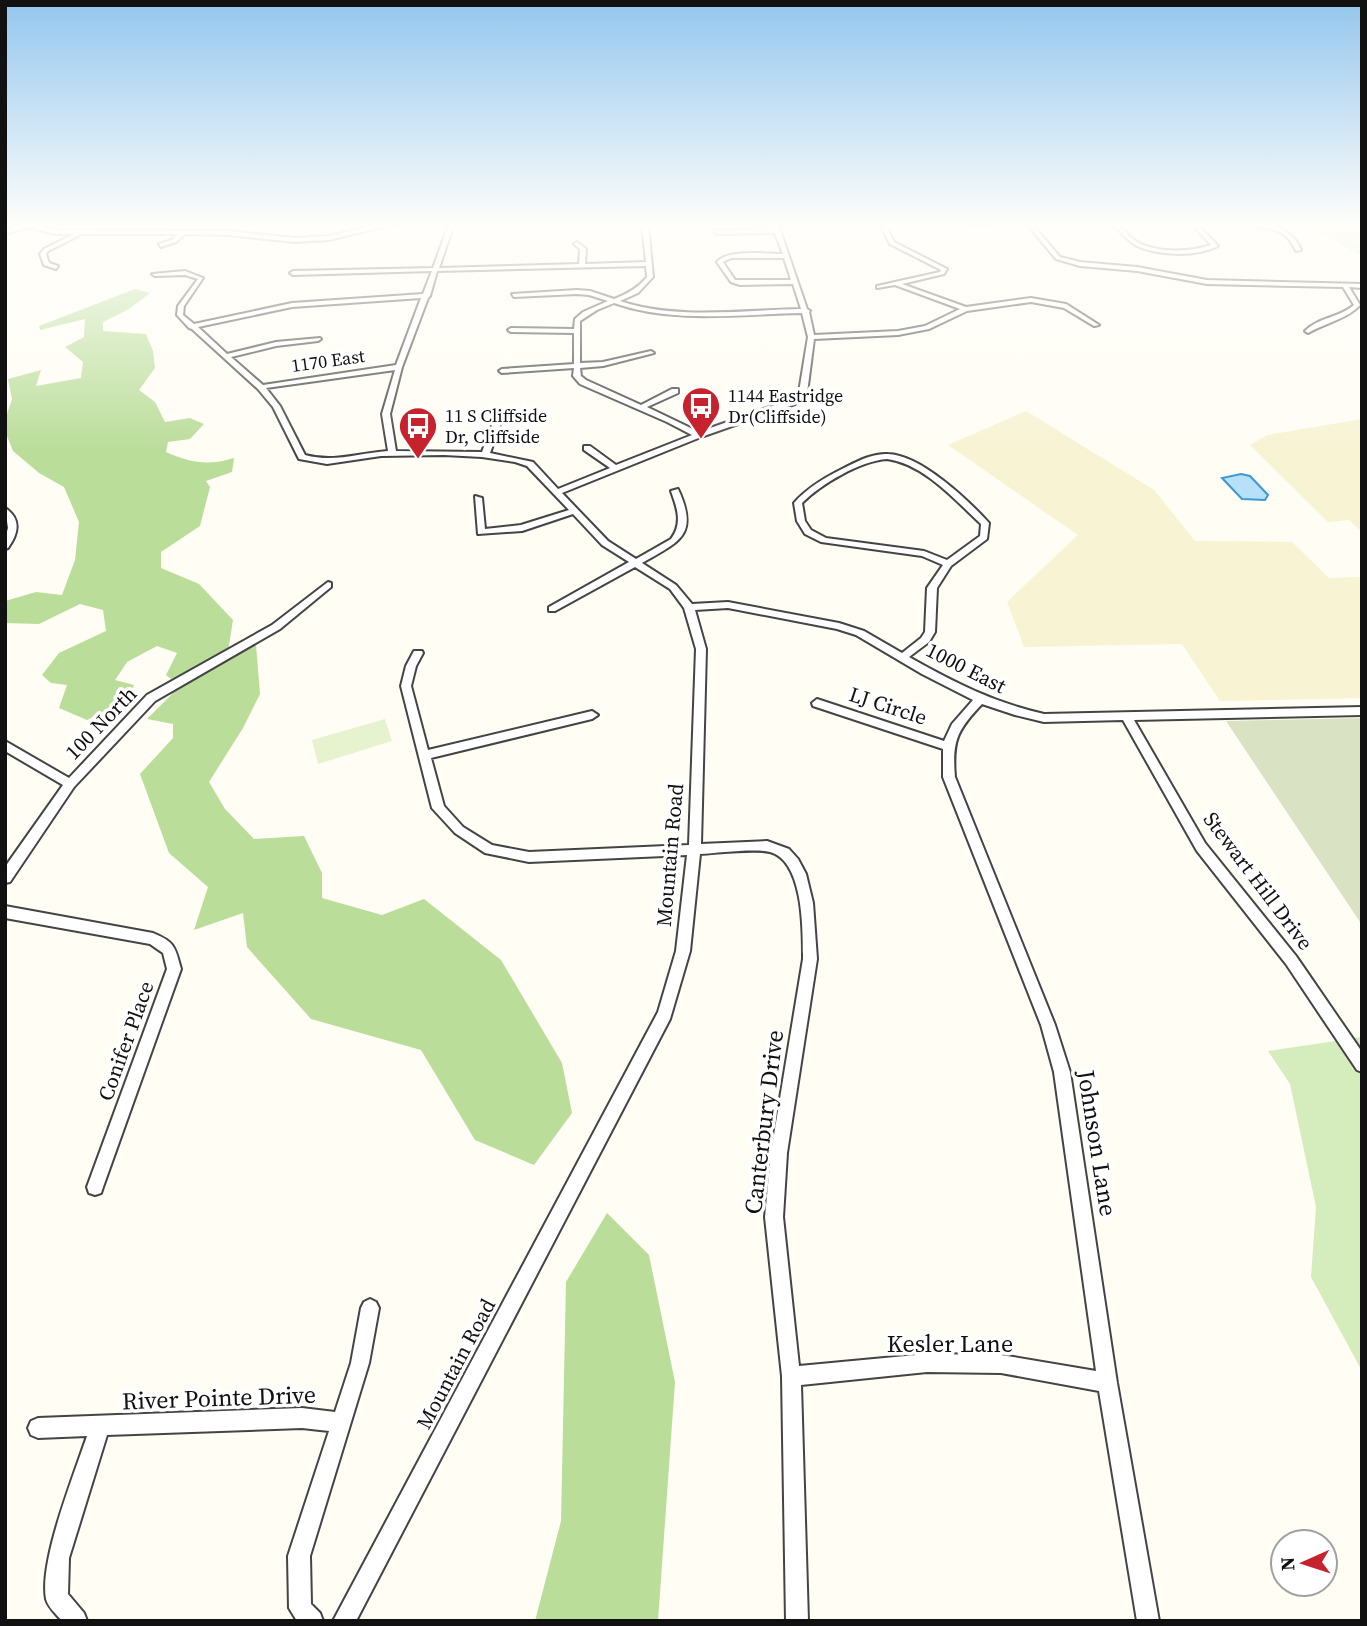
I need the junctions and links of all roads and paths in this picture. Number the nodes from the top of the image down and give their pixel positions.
1 (186, 300) edge
2 (369, 300) edge
3 (425, 300) edge
4 (605, 300) edge
5 (617, 300) edge
6 (803, 300) edge
7 (940, 300) edge
8 (1354, 300) edge
9 (613, 302) junction
10 (965, 309) junction
11 (807, 311) junction
12 (1096, 325) dead end
13 (191, 327) junction
14 (511, 330) dead end
15 (576, 331) junction
16 (1308, 331) dead end
17 (811, 337) junction
18 (318, 339) dead end
19 (651, 353) dead end
20 (226, 356) junction
21 (399, 367) junction
22 (575, 367) junction
23 (502, 371) dead end
24 (261, 387) junction
25 (675, 391) dead end
26 (642, 407) junction
27 (498, 419) dead end
28 (698, 435) junction
29 (587, 448) dead end
30 (392, 453) junction
31 (485, 456) junction
32 (615, 468) junction
33 (675, 491) dead end
34 (558, 492) junction
35 (478, 498) dead end
36 (5, 510) edge
37 (575, 511) junction
38 (5, 546) edge
39 (948, 564) junction
40 (636, 565) junction
41 (328, 585) dead end
42 (689, 607) junction
43 (552, 609) dead end
44 (418, 653) dead end
45 (903, 657) junction
46 (979, 700) junction
47 (817, 703) dead end
48 (1362, 711) edge
49 (592, 715) dead end
50 (1127, 718) junction
51 (5, 745) edge
52 (947, 746) junction
53 (424, 755) junction
54 (70, 784) junction
55 (694, 849) junction
56 (5, 878) edge
57 (5, 912) edge
58 (1362, 1065) edge
59 (95, 1187) dead end
60 (370, 1308) dead end
61 (791, 1376) junction
62 (1107, 1382) junction
63 (341, 1422) junction
64 (38, 1428) dead end
65 (99, 1428) junction
66 (76, 1621) edge
67 (312, 1621) edge
68 (344, 1621) edge
69 (797, 1621) edge
70 (1147, 1621) edge

1 - 13 street
2 - 13 street
3 - 21 street
4 - 9 street
5 - 9 street
6 - 11 street
7 - 10 street
8 - 16 street
9 - 11 street
9 - 15 street
10 - 12 street
10 - 17 street
11 - 17 street
13 - 20 street, Mountain Road
14 - 15 street
15 - 22 street
17 - 28 street
18 - 20 street
19 - 22 street
20 - 24 street, Mountain Road
21 - 24 street, 1170 East
21 - 30 street
22 - 23 street
22 - 26 street
24 - 30 street, Mountain Road
25 - 26 street
26 - 28 street
27 - 31 street
28 - 32 street
29 - 32 street
30 - 31 street, Mountain Road
31 - 34 street, Mountain Road
32 - 34 street
33 - 40 street
34 - 37 street, Mountain Road
35 - 37 street
36 - 38 street
37 - 40 street, Mountain Road
39 - 39 street
39 - 45 street
40 - 42 street, Mountain Road
40 - 43 street
41 - 54 street, 100 North
42 - 45 street, 1000 East
42 - 55 street, Mountain Road
44 - 53 street
45 - 46 street, 1000 East
46 - 50 street, 1000 East
46 - 52 street
47 - 52 street, LJ Circle
48 - 50 street, 1000 East
49 - 53 street
50 - 58 street, Stewart Hill Drive
51 - 54 street
52 - 62 street, Johnson Lane
53 - 55 street
54 - 56 street, 100 North
55 - 61 street, Canterbury Drive
55 - 68 street, Mountain Road
57 - 59 street, Conifer Place
60 - 63 street
61 - 62 street, Kesler Lane
61 - 69 street, Canterbury Drive
62 - 70 street, Johnson Lane
63 - 65 street, River Pointe Drive
63 - 67 street, River Pointe Drive
64 - 65 street, River Pointe Drive
65 - 66 street, River Pointe Drive

